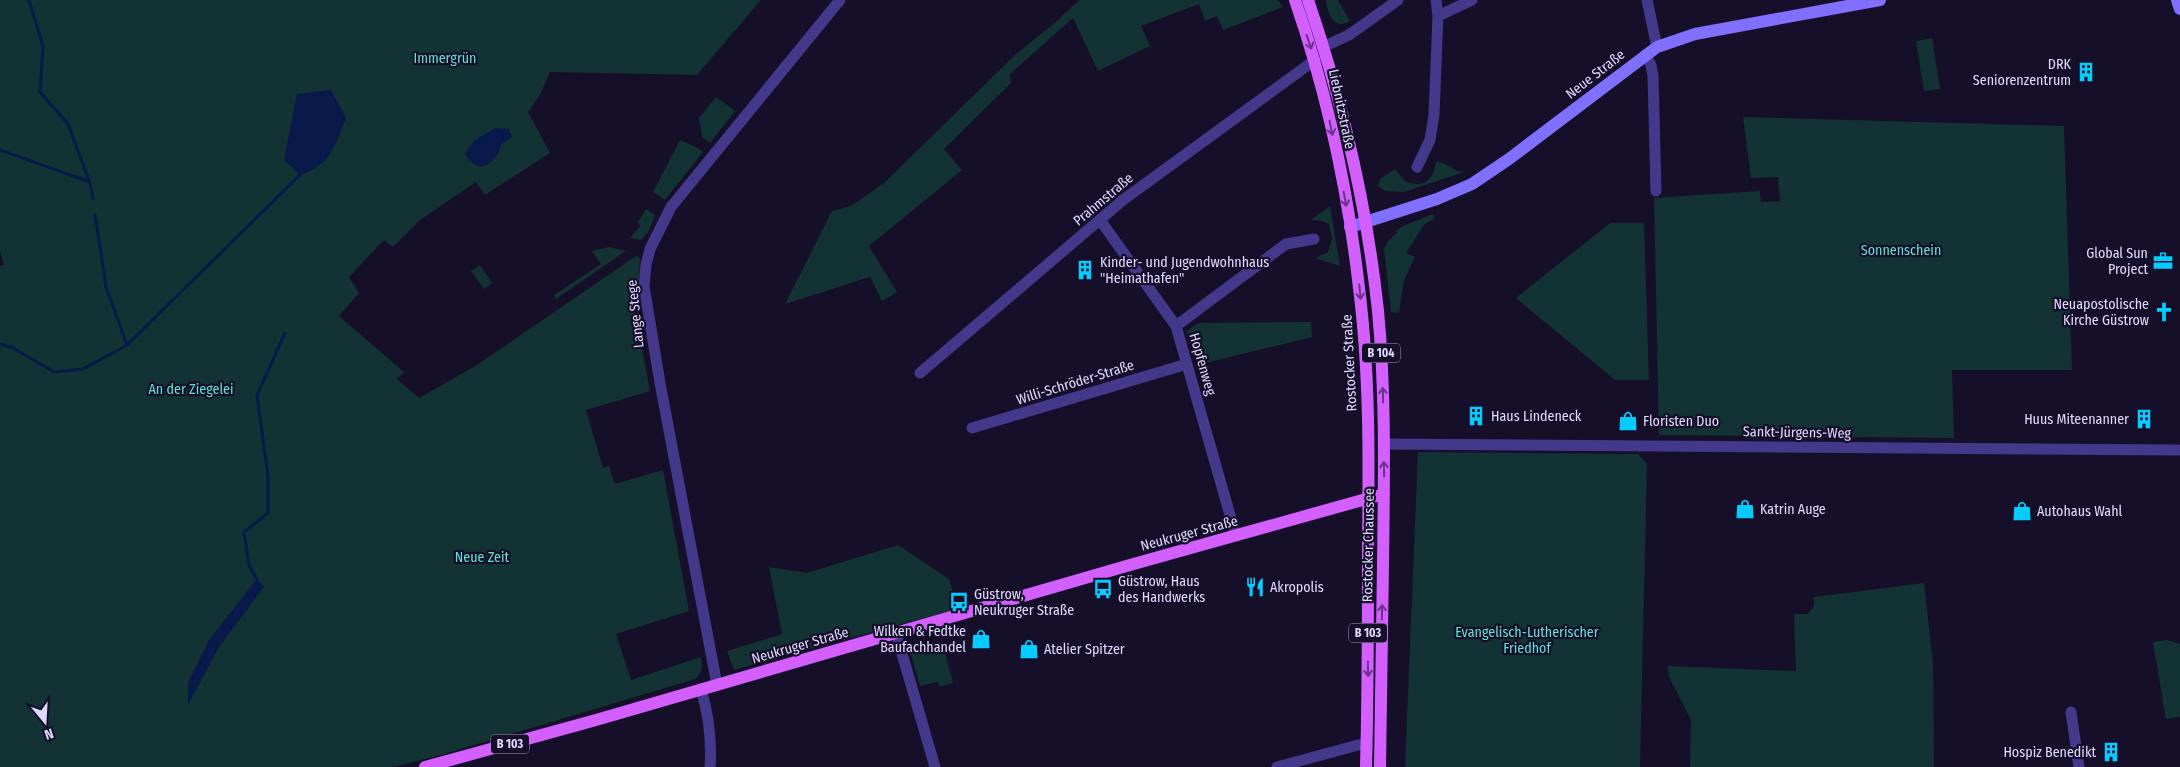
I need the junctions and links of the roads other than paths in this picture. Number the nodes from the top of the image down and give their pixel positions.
1 (840, 0) edge
2 (1295, 0) edge
3 (1308, 0) edge
4 (1398, 0) edge
5 (1436, 0) edge
6 (1472, 0) edge
7 (1647, 0) edge
8 (1880, 0) edge
9 (2177, 0) edge
10 (2180, 9) edge
11 (1438, 16) junction
12 (1323, 47) junction
13 (1657, 47) junction
14 (1645, 55) junction
15 (1315, 60) junction
16 (1417, 167) dead end
17 (1656, 191) dead end
18 (1100, 220) junction
19 (1365, 222) junction
20 (1350, 227) junction
21 (1314, 238) dead end
22 (1176, 326) junction
23 (1187, 364) junction
24 (920, 373) dead end
25 (972, 428) dead end
26 (1384, 444) junction
27 (2180, 450) edge
28 (1384, 494) junction
29 (1369, 498) junction
30 (1236, 536) junction
31 (896, 633) junction
32 (717, 685) junction
33 (701, 689) junction
34 (2071, 712) dead end
35 (1367, 746) junction
36 (425, 767) edge
37 (710, 767) edge
38 (935, 767) edge
39 (1277, 767) edge
40 (1366, 767) edge
41 (1380, 767) edge
42 (2079, 767) edge

1 - 32 street, Lange Stege
2 -> 15 main road, Liebnitzstraße / B 104
3 - 12 main road, Liebnitzstraße / B 104
4 - 12 street
5 - 11 street
6 - 11 street
7 - 13 street
8 - 13 main road, Neue Straße
9 - 10 main road
11 - 16 street
12 - 19 main road, Liebnitzstraße / B 104
13 - 14 main road, Neue Straße
14 - 17 street
14 - 19 main road, Neue Straße
15 - 18 street, Prahmstraße
15 -> 20 main road, Liebnitzstraße / B 104
18 - 22 street, Hopfenweg
18 - 24 street, Prahmstraße
19 - 20 main road, Neue Straße
26 -> 19 main road, B 104
20 -> 29 main road, Rostocker Straße / B 104
21 - 22 street
22 - 23 street, Hopfenweg
23 - 25 street, Willi-Schröder-Straße
23 - 30 street, Hopfenweg
26 - 27 street, Sankt-Jürgens-Weg
28 -> 26 main road, Rostocker Chaussee / B 104
28 - 29 main road, Neukruger Straße
41 -> 28 main road, Rostocker Chaussee / B 103
29 - 30 main road, Neukruger Straße / B 103
29 -> 35 main road, Rostocker Chaussee / B 103
30 - 31 main road, Neukruger Straße / B 103
31 - 32 main road, Neukruger Straße / B 103
31 - 38 street
32 - 33 main road, Neukruger Straße / B 103
33 - 36 main road, Neukruger Straße / B 103
33 - 37 street
34 - 42 street
35 - 39 street
35 - 40 main road, Rostocker Chaussee / B 103

